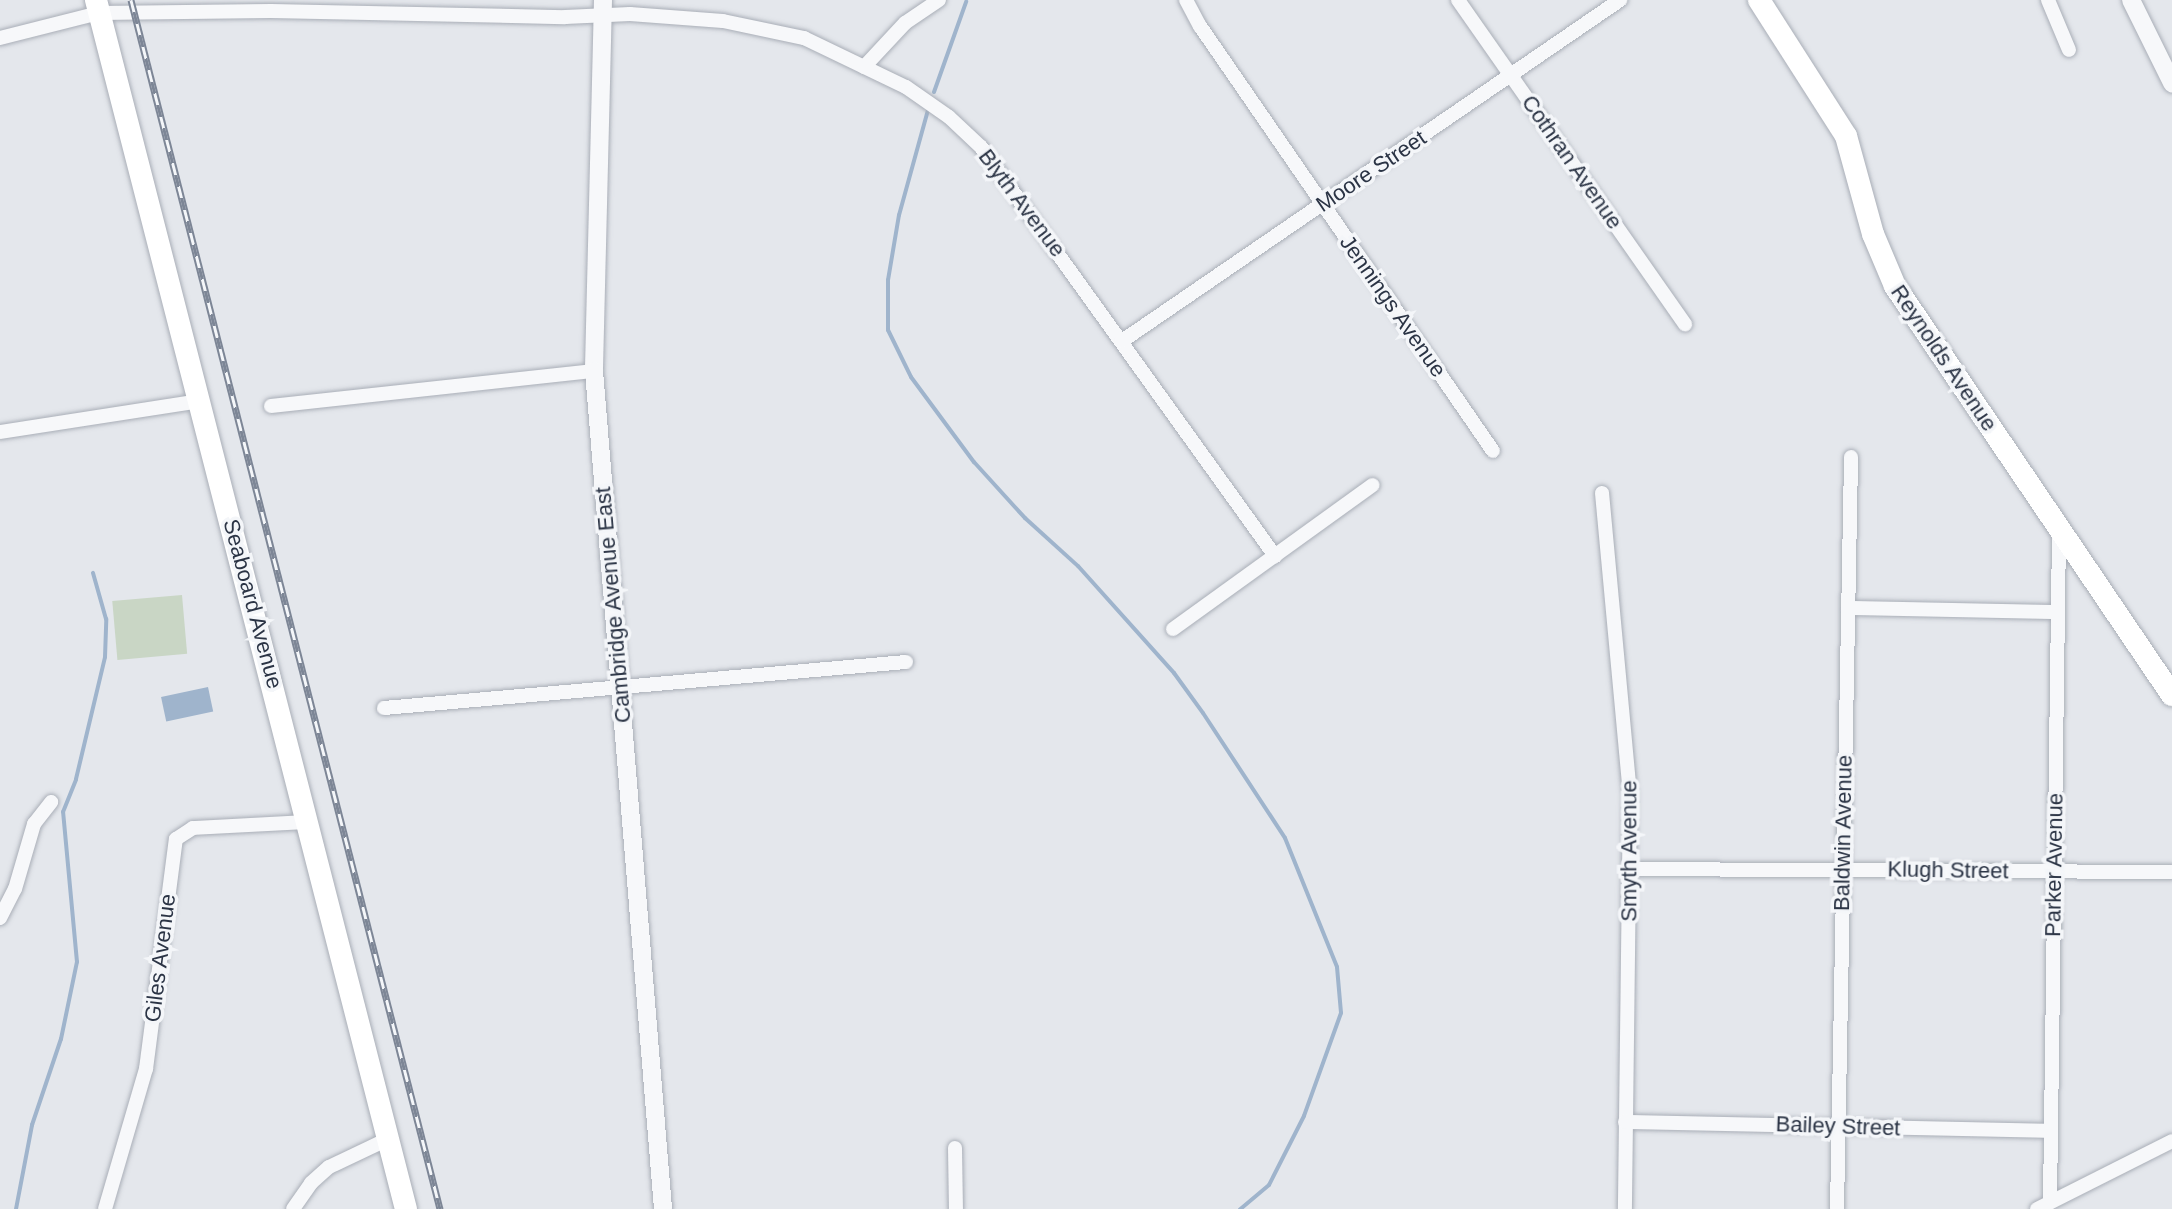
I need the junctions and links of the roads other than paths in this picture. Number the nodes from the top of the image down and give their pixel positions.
1 (939, 0) edge
2 (1186, 0) edge
3 (1458, 0) edge
4 (1620, 0) edge
5 (1759, 0) edge
6 (2048, 0) edge
7 (2131, 0) edge
8 (98, 6) edge
9 (603, 8) edge
10 (0, 38) edge
11 (2069, 50) dead end
12 (864, 67) junction
13 (1511, 75) junction
14 (2172, 83) edge
15 (1323, 204) junction
16 (1685, 324) dead end
17 (1122, 341) junction
18 (594, 371) junction
19 (200, 401) junction
20 (271, 406) dead end
21 (0, 432) edge
22 (1493, 451) dead end
23 (1851, 457) dead end
24 (1373, 485) dead end
25 (1602, 493) dead end
26 (2059, 527) junction
27 (1275, 556) junction
28 (1848, 608) junction
29 (2057, 612) junction
30 (1173, 629) dead end
31 (906, 662) dead end
32 (620, 684) junction
33 (2172, 695) edge
34 (384, 708) dead end
35 (51, 802) dead end
36 (309, 822) junction
37 (1629, 869) junction
38 (1842, 869) junction
39 (2054, 871) junction
40 (2172, 872) edge
41 (0, 918) edge
42 (1625, 1122) junction
43 (1838, 1126) junction
44 (2050, 1131) junction
45 (388, 1139) junction
46 (2172, 1141) edge
47 (955, 1148) dead end
48 (2044, 1206) edge
49 (105, 1209) edge
50 (293, 1209) edge
51 (406, 1209) edge
52 (663, 1209) edge
53 (956, 1209) edge
54 (1625, 1209) edge
55 (1837, 1209) edge

1 - 12 street
2 - 15 street, Jennings Avenue
3 - 13 street, Cothran Avenue
4 - 13 street, Moore Street
5 - 26 main road, Reynolds Avenue
6 - 11 street
7 - 14 street
8 - 9 street, Blyth Avenue
8 - 10 street, Blyth Avenue
8 - 19 main road, Seaboard Avenue
9 - 12 street, Blyth Avenue
9 - 18 street, Cambridge Avenue East
12 - 17 street, Blyth Avenue
13 - 15 street, Moore Street
13 - 16 street, Cothran Avenue
15 - 17 street, Moore Street
15 - 22 street, Jennings Avenue
17 - 27 street, Blyth Avenue
18 - 20 street
18 - 32 street, Cambridge Avenue East
19 - 21 street
19 - 36 main road, Seaboard Avenue
23 - 28 street, Baldwin Avenue
24 - 27 street
25 - 37 street, Smyth Avenue
26 - 29 street, Parker Avenue
26 - 33 main road, Reynolds Avenue
27 - 30 street
28 - 29 street
28 - 38 street, Baldwin Avenue
29 - 39 street, Parker Avenue
31 - 32 street
32 - 34 street
32 - 52 street, Cambridge Avenue East
35 - 41 street
36 - 45 main road, Seaboard Avenue
36 - 49 street, Giles Avenue
37 - 38 street, Klugh Street
37 - 42 street, Smyth Avenue
38 - 39 street, Klugh Street
38 - 43 street, Baldwin Avenue
39 - 40 street, Klugh Street
39 - 44 street, Parker Avenue
42 - 43 street, Bailey Street
42 - 54 street, Smyth Avenue
43 - 44 street, Bailey Street
43 - 55 street, Baldwin Avenue
44 - 48 street, Parker Avenue
45 - 50 street
45 - 51 main road, Seaboard Avenue
46 - 48 street
47 - 53 street

